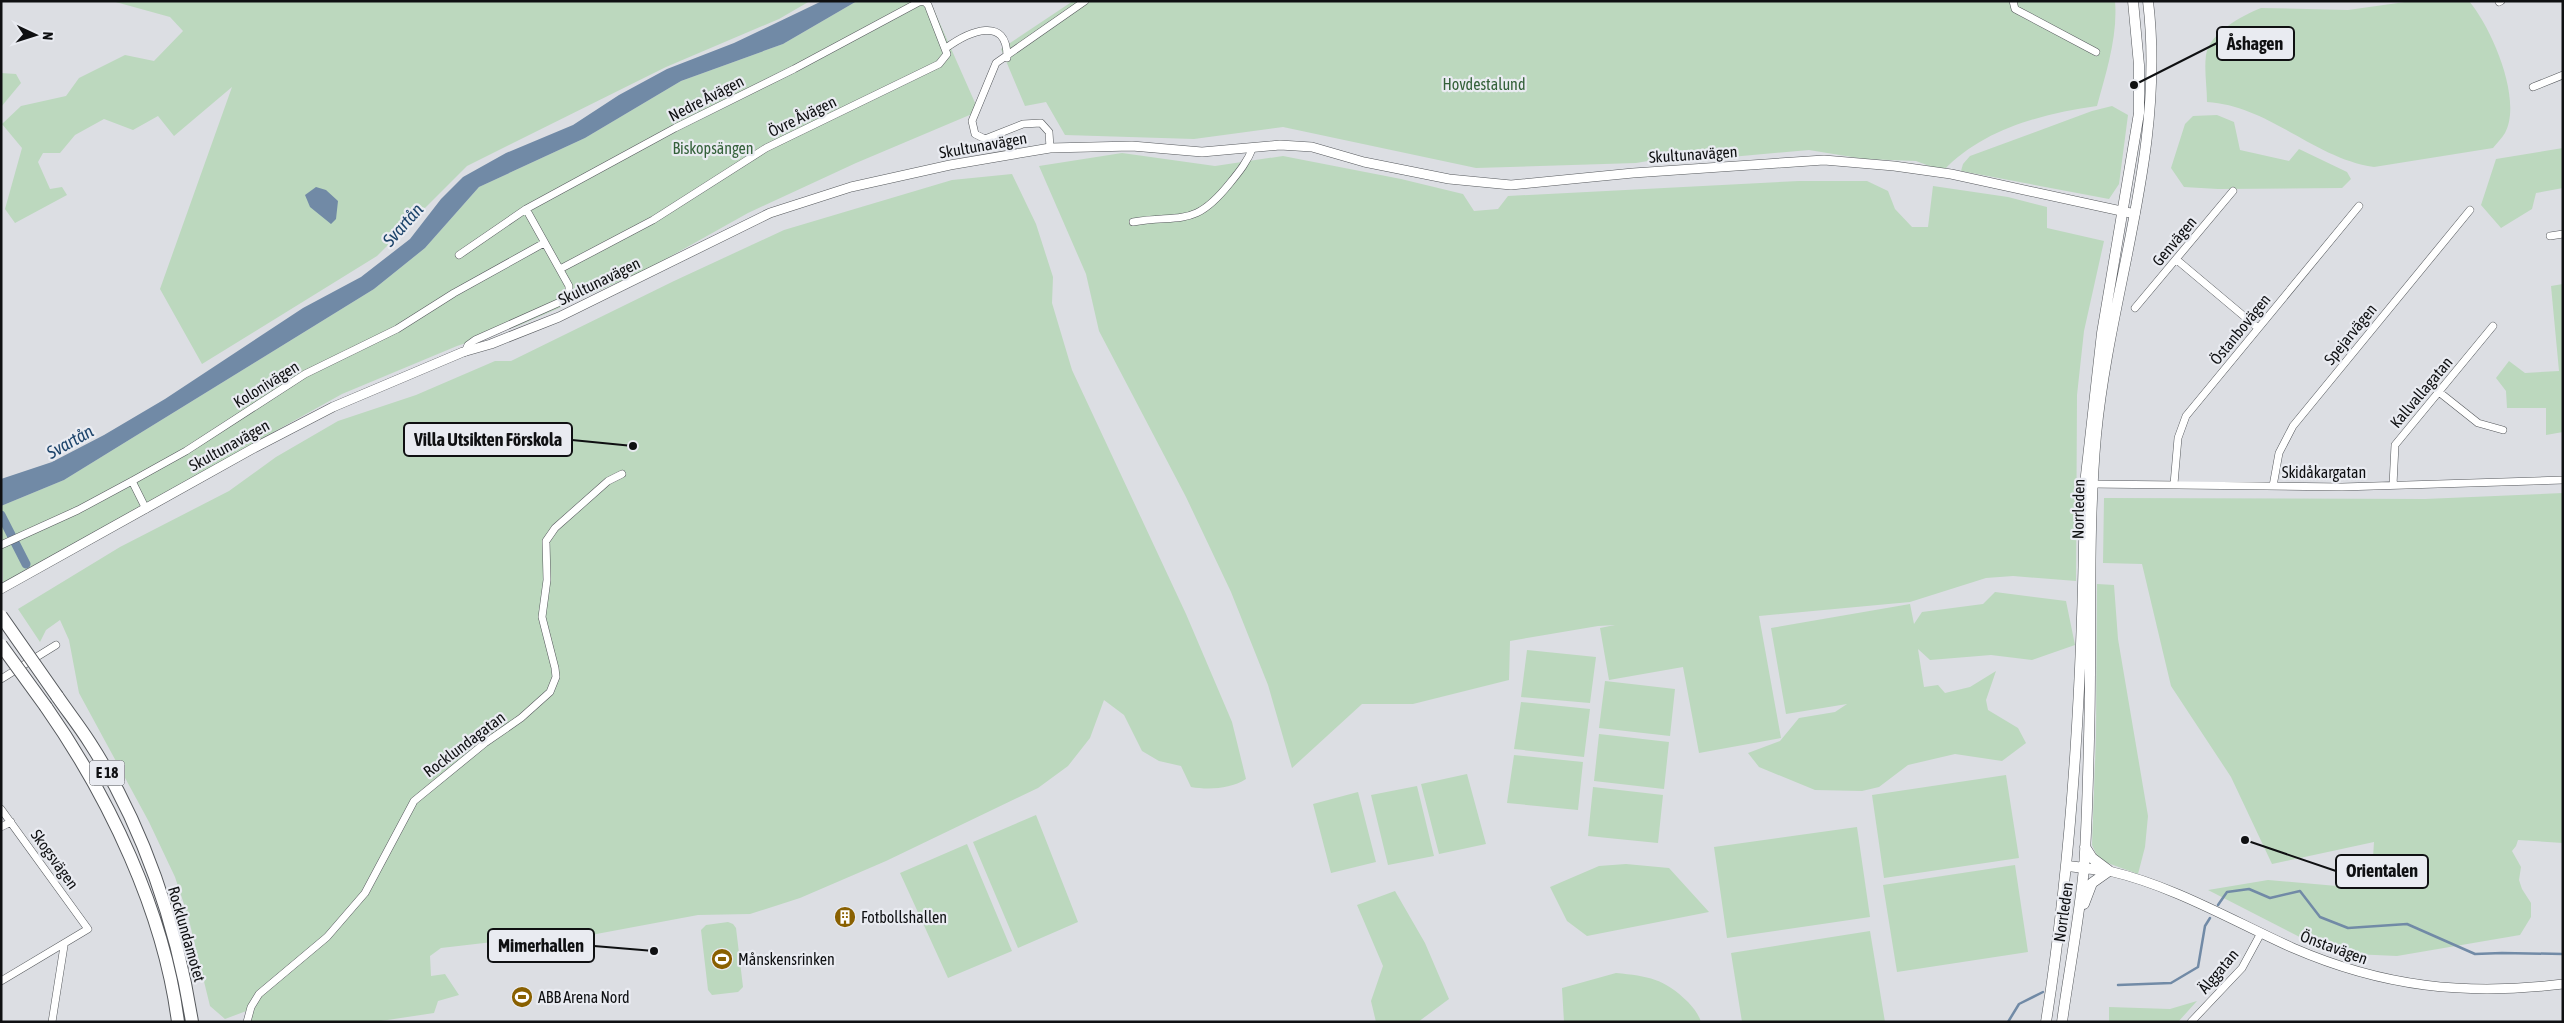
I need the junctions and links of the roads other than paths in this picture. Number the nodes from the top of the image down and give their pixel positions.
1 (1084, 1) edge
2 (2013, 1) edge
3 (2134, 1) edge
4 (2148, 1) edge
5 (946, 48) junction
6 (2096, 52) dead end
7 (1007, 58) junction
8 (2563, 75) edge
9 (2533, 87) dead end
10 (1253, 147) junction
11 (1050, 148) junction
12 (2233, 191) dead end
13 (2359, 206) dead end
14 (526, 209) junction
15 (2470, 210) dead end
16 (2123, 212) junction
17 (2135, 214) junction
18 (1133, 222) dead end
19 (2563, 234) edge
20 (2550, 236) dead end
21 (544, 244) junction
22 (460, 255) dead end
23 (2177, 260) junction
24 (560, 269) junction
25 (2136, 308) dead end
26 (2494, 326) dead end
27 (2258, 328) junction
28 (465, 352) junction
29 (2439, 392) junction
30 (2502, 430) dead end
31 (622, 474) dead end
32 (2563, 480) edge
33 (132, 481) junction
34 (2089, 484) junction
35 (2174, 484) junction
36 (2393, 485) junction
37 (2273, 486) junction
38 (146, 509) junction
39 (1, 544) edge
40 (1, 589) edge
41 (1, 616) edge
42 (1, 645) edge
43 (56, 645) dead end
44 (1, 679) edge
45 (1, 809) edge
46 (10, 822) junction
47 (1, 827) edge
48 (2085, 846) junction
49 (2068, 866) junction
50 (2084, 869) junction
51 (2109, 871) junction
52 (2077, 920) junction
53 (2261, 933) junction
54 (64, 946) junction
55 (1, 981) edge
56 (2563, 984) edge
57 (52, 1022) edge
58 (177, 1022) edge
59 (192, 1022) edge
60 (247, 1022) edge
61 (2046, 1022) edge
62 (2062, 1022) edge
63 (2191, 1022) edge

1 - 7 street
2 - 6 street
3 - 16 main road, Norrleden
4 - 17 main road, Norrleden
5 - 7 street
5 - 14 street, Nedre Åvägen
5 - 24 street, Övre Åvägen
7 - 11 street
8 - 9 street
10 - 11 street, Skultunavägen
10 - 16 street, Skultunavägen
10 - 18 street
11 - 28 street, Skultunavägen
12 - 23 street, Genvägen
13 - 27 street, Östanbovägen
14 - 21 street
14 - 22 street, Nedre Åvägen
15 - 37 street, Spejarvägen
16 - 17 street, Skultunavägen
16 - 34 main road, Norrleden
17 - 34 main road, Norrleden
19 - 20 street
21 - 24 street
21 - 33 street, Kolonivägen
23 - 25 street, Genvägen
23 - 27 street
24 - 28 street
26 - 29 street, Kallvallagatan
27 - 35 street, Östanbovägen
28 - 38 street, Skultunavägen
29 - 30 street
29 - 36 street, Kallvallagatan
31 - 60 street, Rocklundagatan
32 - 36 street, Skidåkargatan
33 - 38 street
33 - 39 street, Kolonivägen
34 - 35 street, Skidåkargatan
34 - 48 main road, Norrleden
34 - 49 main road, Norrleden
35 - 37 street, Skidåkargatan
36 - 37 street, Skidåkargatan
38 - 40 street, Skultunavägen
41 - 59 highway, Rocklundamotet / E 18, bridge
42 - 58 highway, E 18, bridge
43 - 44 street
45 - 46 street, Skogsvägen
46 - 47 street
46 - 54 street, Skogsvägen
48 - 50 main road, Norrleden
48 - 51 main road
49 - 50 main road
49 - 61 main road, Norrleden
50 - 51 main road
50 - 52 main road, Norrleden
51 - 52 main road
51 - 53 street, Önstavägen
52 - 62 main road, Norrleden
53 - 56 street, Önstavägen
53 - 63 street, Älggatan
54 - 55 street
54 - 57 street

